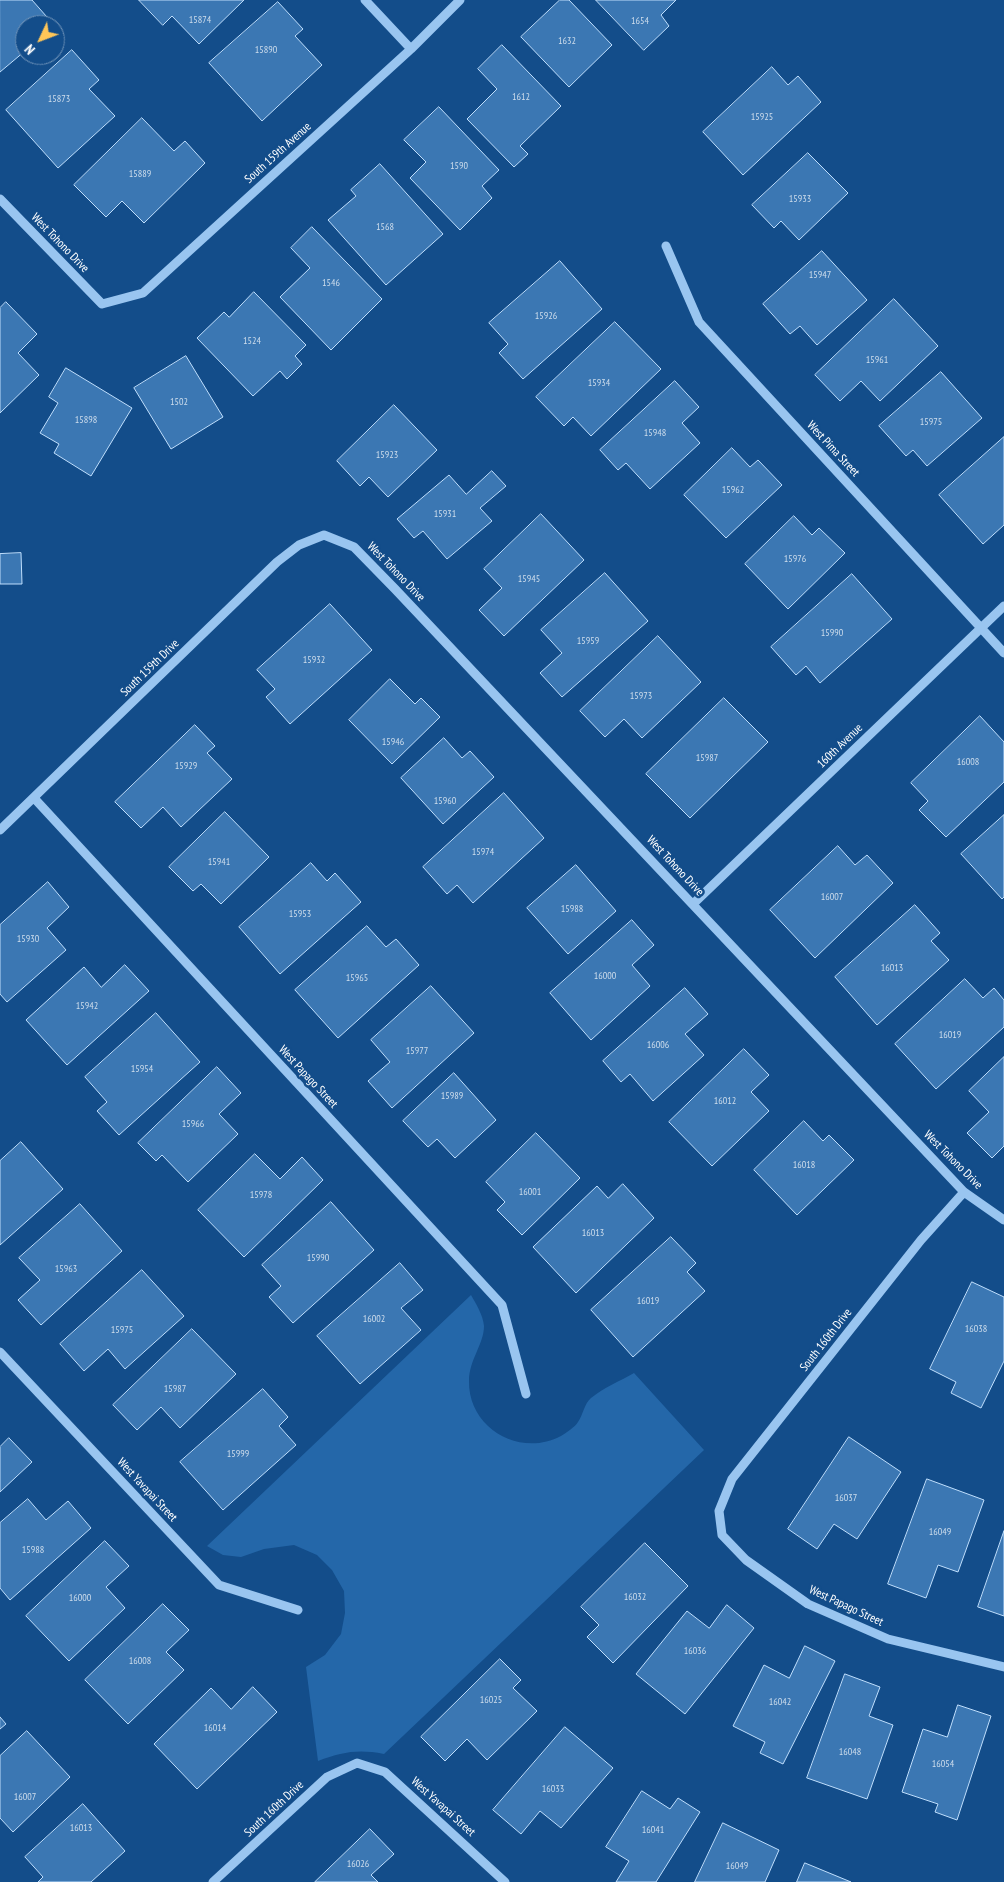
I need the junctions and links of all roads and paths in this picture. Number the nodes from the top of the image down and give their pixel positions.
1 (365, 0) edge
2 (460, 0) edge
3 (411, 49) junction
4 (0, 198) edge
5 (666, 246) dead end
6 (102, 304) joint
7 (324, 535) joint
8 (1004, 606) edge
9 (980, 628) junction
10 (1004, 653) edge
11 (34, 798) junction
12 (0, 830) edge
13 (693, 904) junction
14 (964, 1192) junction
15 (1004, 1220) edge
16 (0, 1352) edge
17 (526, 1394) dead end
18 (718, 1510) joint
19 (298, 1610) dead end
20 (1004, 1666) edge
21 (357, 1763) joint
22 (213, 1882) edge
23 (506, 1882) edge

1 - 3 street
2 - 3 street, South 159th Avenue
3 - 6 street, South 159th Avenue
4 - 6 street, West Tohono Drive
5 - 9 street, West Pima Street
7 - 11 street, South 159th Drive
7 - 13 street, West Tohono Drive
8 - 9 street, 160th Avenue
9 - 10 street, West Pima Street
9 - 13 street, 160th Avenue
11 - 12 street, South 159th Drive
11 - 17 street, West Papago Street
13 - 14 street, West Tohono Drive
14 - 15 street, West Tohono Drive
14 - 18 street, South 160th Drive
16 - 19 street, West Yavapai Street
18 - 20 street, West Papago Street
21 - 22 street, South 160th Drive
21 - 23 street, West Yavapai Street

